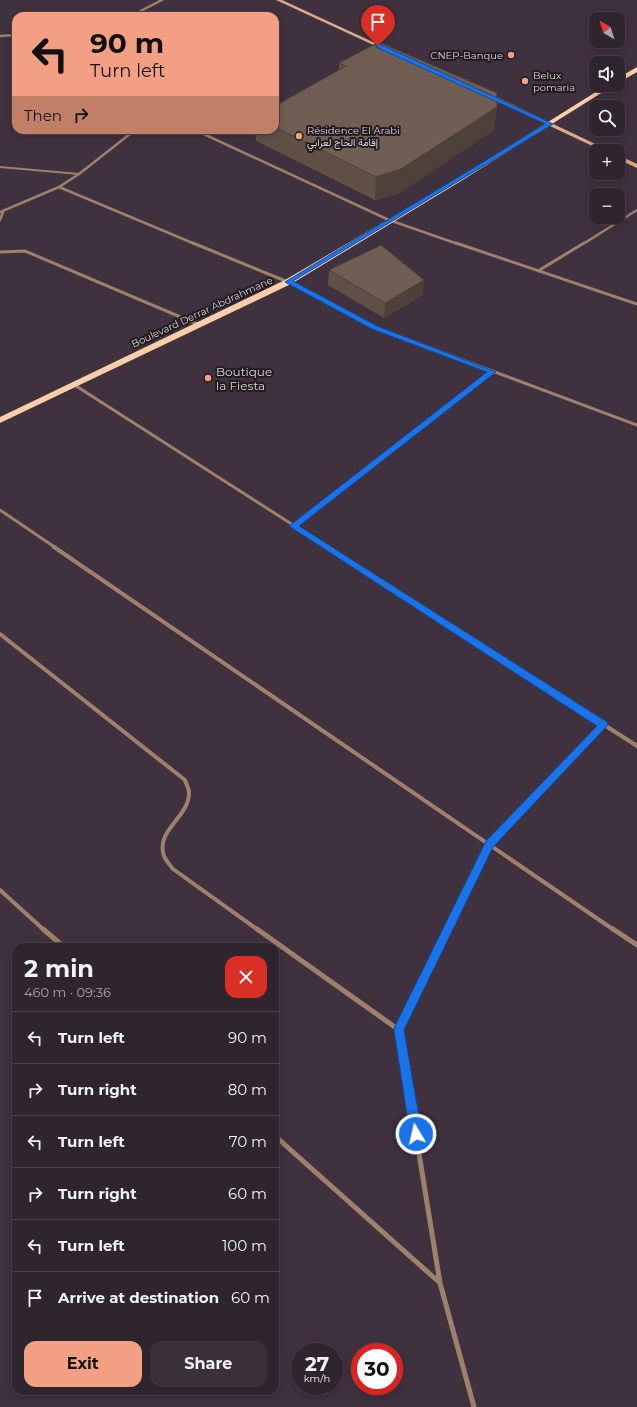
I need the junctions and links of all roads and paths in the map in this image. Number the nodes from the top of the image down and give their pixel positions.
1 (162, 0) edge
2 (278, 0) edge
3 (139, 12) edge
4 (12, 35) edge
5 (0, 36) edge
6 (393, 52) edge
7 (637, 69) edge
8 (625, 77) edge
9 (600, 92) edge
10 (486, 94) edge
11 (550, 124) junction
12 (130, 134) edge
13 (204, 134) edge
14 (591, 144) edge
15 (625, 160) edge
16 (637, 166) edge
17 (0, 167) edge
18 (79, 174) junction
19 (59, 187) junction
20 (637, 210) edge
21 (1, 212) edge
22 (0, 220) edge
23 (389, 220) junction
24 (0, 252) edge
25 (538, 270) junction
26 (288, 282) junction
27 (637, 304) edge
28 (197, 324) junction
29 (493, 372) junction
30 (73, 384) junction
31 (0, 420) edge
32 (637, 426) edge
33 (0, 510) edge
34 (294, 526) junction
35 (0, 634) edge
36 (604, 725) junction
37 (637, 746) edge
38 (490, 844) junction
39 (0, 890) edge
40 (60, 943) edge
41 (277, 943) edge
42 (279, 945) edge
43 (637, 945) edge
44 (399, 1030) junction
45 (279, 1140) edge
46 (440, 1283) junction
47 (474, 1407) edge

1 - 3 street
2 - 6 main road
4 - 5 street
7 - 8 main road
9 - 11 main road, Boulevard Derrar Abdrahmane
10 - 11 main road
11 - 14 main road
11 - 23 main road, Boulevard Derrar Abdrahmane
12 - 18 street
13 - 23 street
15 - 16 main road
17 - 18 lane
18 - 19 street
19 - 21 street
19 - 26 street
20 - 25 street
21 - 22 street
23 - 25 street
23 - 26 main road, Boulevard Derrar Abdrahmane
24 - 28 street
25 - 27 street
26 - 28 main road, Boulevard Derrar Abdrahmane
26 - 29 street
28 - 30 main road, Boulevard Derrar Abdrahmane
29 - 32 street
29 - 34 street
30 - 31 main road, Boulevard Derrar Abdrahmane
30 - 34 street
33 - 38 street
34 - 36 street
35 - 41 street
36 - 37 street
36 - 38 street
38 - 43 street
38 - 44 street
39 - 40 street
42 - 44 street
44 - 46 street
45 - 46 street
46 - 47 street

